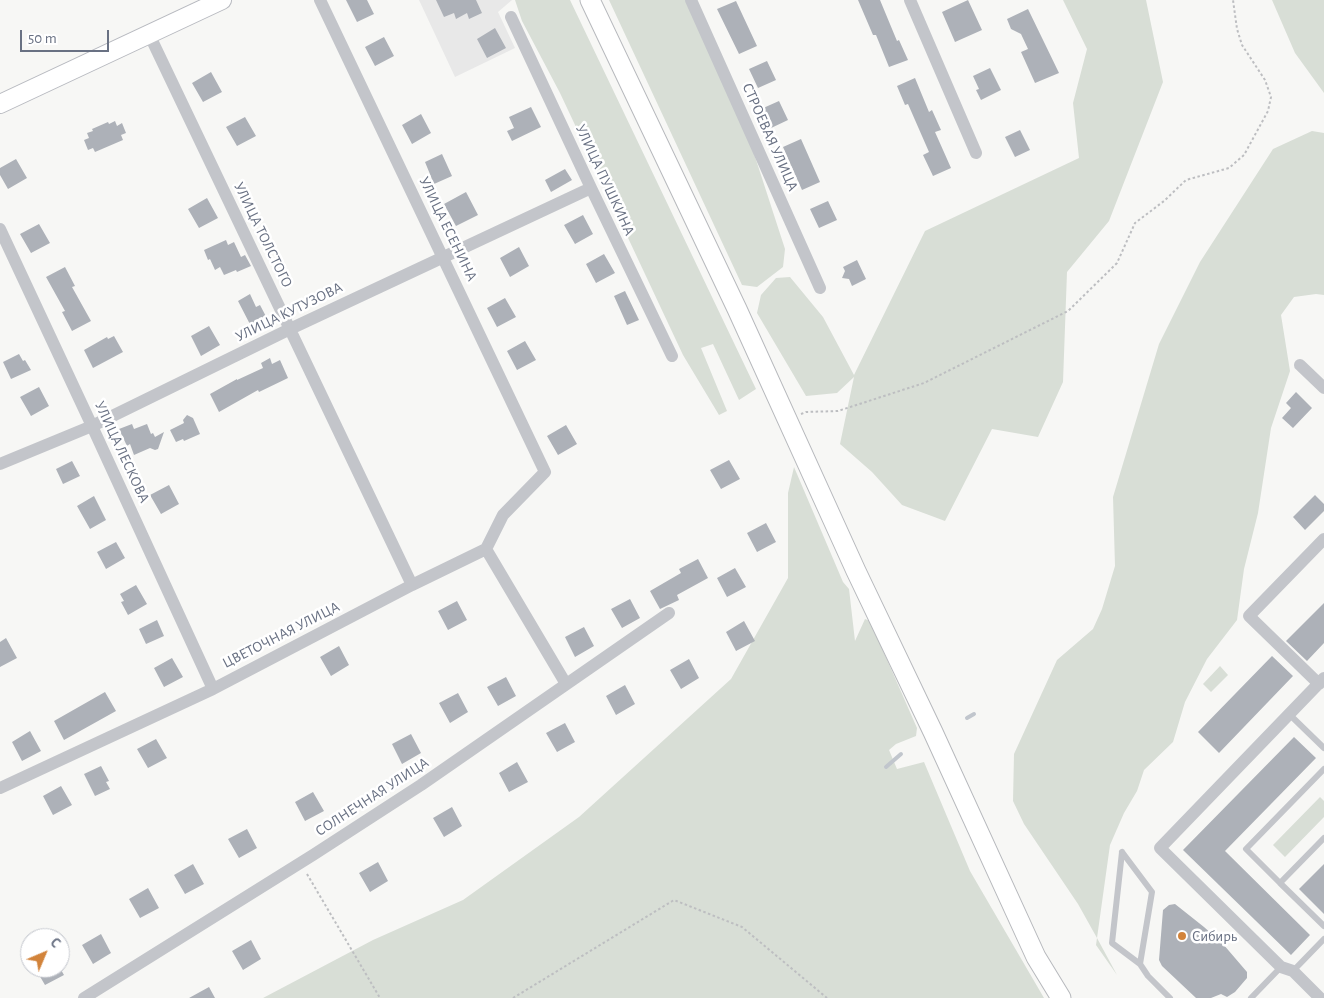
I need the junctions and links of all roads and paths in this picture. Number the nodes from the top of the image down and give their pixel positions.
1 (222, 0) edge
2 (320, 0) edge
3 (590, 0) edge
4 (691, 0) edge
5 (910, 0) edge
6 (1233, 0) edge
7 (511, 17) dead end
8 (149, 34) junction
9 (0, 104) edge
10 (976, 153) dead end
11 (591, 188) junction
12 (0, 229) edge
13 (443, 258) junction
14 (820, 288) dead end
15 (290, 329) junction
16 (672, 356) dead end
17 (1300, 365) dead end
18 (1324, 388) edge
19 (788, 418) junction
20 (92, 426) junction
21 (0, 464) edge
22 (1324, 539) edge
23 (486, 549) junction
24 (412, 585) junction
25 (669, 612) dead end
26 (1322, 682) edge
27 (566, 684) junction
28 (213, 689) junction
29 (1289, 714) junction
30 (1324, 748) edge
31 (1324, 769) edge
32 (0, 788) edge
33 (1324, 838) edge
34 (301, 863) junction
35 (1280, 883) junction
36 (1324, 926) edge
37 (1324, 940) edge
38 (1140, 964) junction
39 (1287, 969) junction
40 (84, 998) edge
41 (380, 998) edge
42 (513, 998) edge
43 (827, 998) edge
44 (1060, 998) edge
45 (1170, 998) edge
46 (1251, 998) edge
47 (1320, 998) edge

1 - 8 street
2 - 13 street, УЛИЦА ЕСЕНИНА
3 - 19 main road
4 - 14 street, СТРОЕВАЯ УЛИЦА
5 - 10 street
6 - 19 path
7 - 11 street, УЛИЦА ПУШКИНА
8 - 9 street
8 - 15 street, УЛИЦА ТОЛСТОГО
11 - 13 street, УЛИЦА КУТУЗОВА
11 - 16 street, УЛИЦА ПУШКИНА
12 - 20 street, УЛИЦА ЛЕСКОВА
13 - 15 street, УЛИЦА КУТУЗОВА
13 - 23 street, УЛИЦА ЕСЕНИНА
15 - 20 street, УЛИЦА КУТУЗОВА
15 - 24 street, УЛИЦА ТОЛСТОГО
17 - 18 street
19 - 44 main road
20 - 21 street, УЛИЦА КУТУЗОВА
20 - 28 street, УЛИЦА ЛЕСКОВА
22 - 26 street
23 - 24 street, ЦВЕТОЧНАЯ УЛИЦА
23 - 27 street
24 - 28 street, ЦВЕТОЧНАЯ УЛИЦА
25 - 27 street, СОЛНЕЧНАЯ УЛИЦА
26 - 29 street
27 - 34 street, СОЛНЕЧНАЯ УЛИЦА
28 - 32 street, ЦВЕТОЧНАЯ УЛИЦА
29 - 30 lane
29 - 39 street
31 - 35 lane
33 - 35 lane
34 - 40 street, СОЛНЕЧНАЯ УЛИЦА
34 - 41 path
35 - 36 lane
37 - 39 lane
38 - 38 lane
38 - 45 lane
39 - 46 lane
39 - 47 street
42 - 43 path

